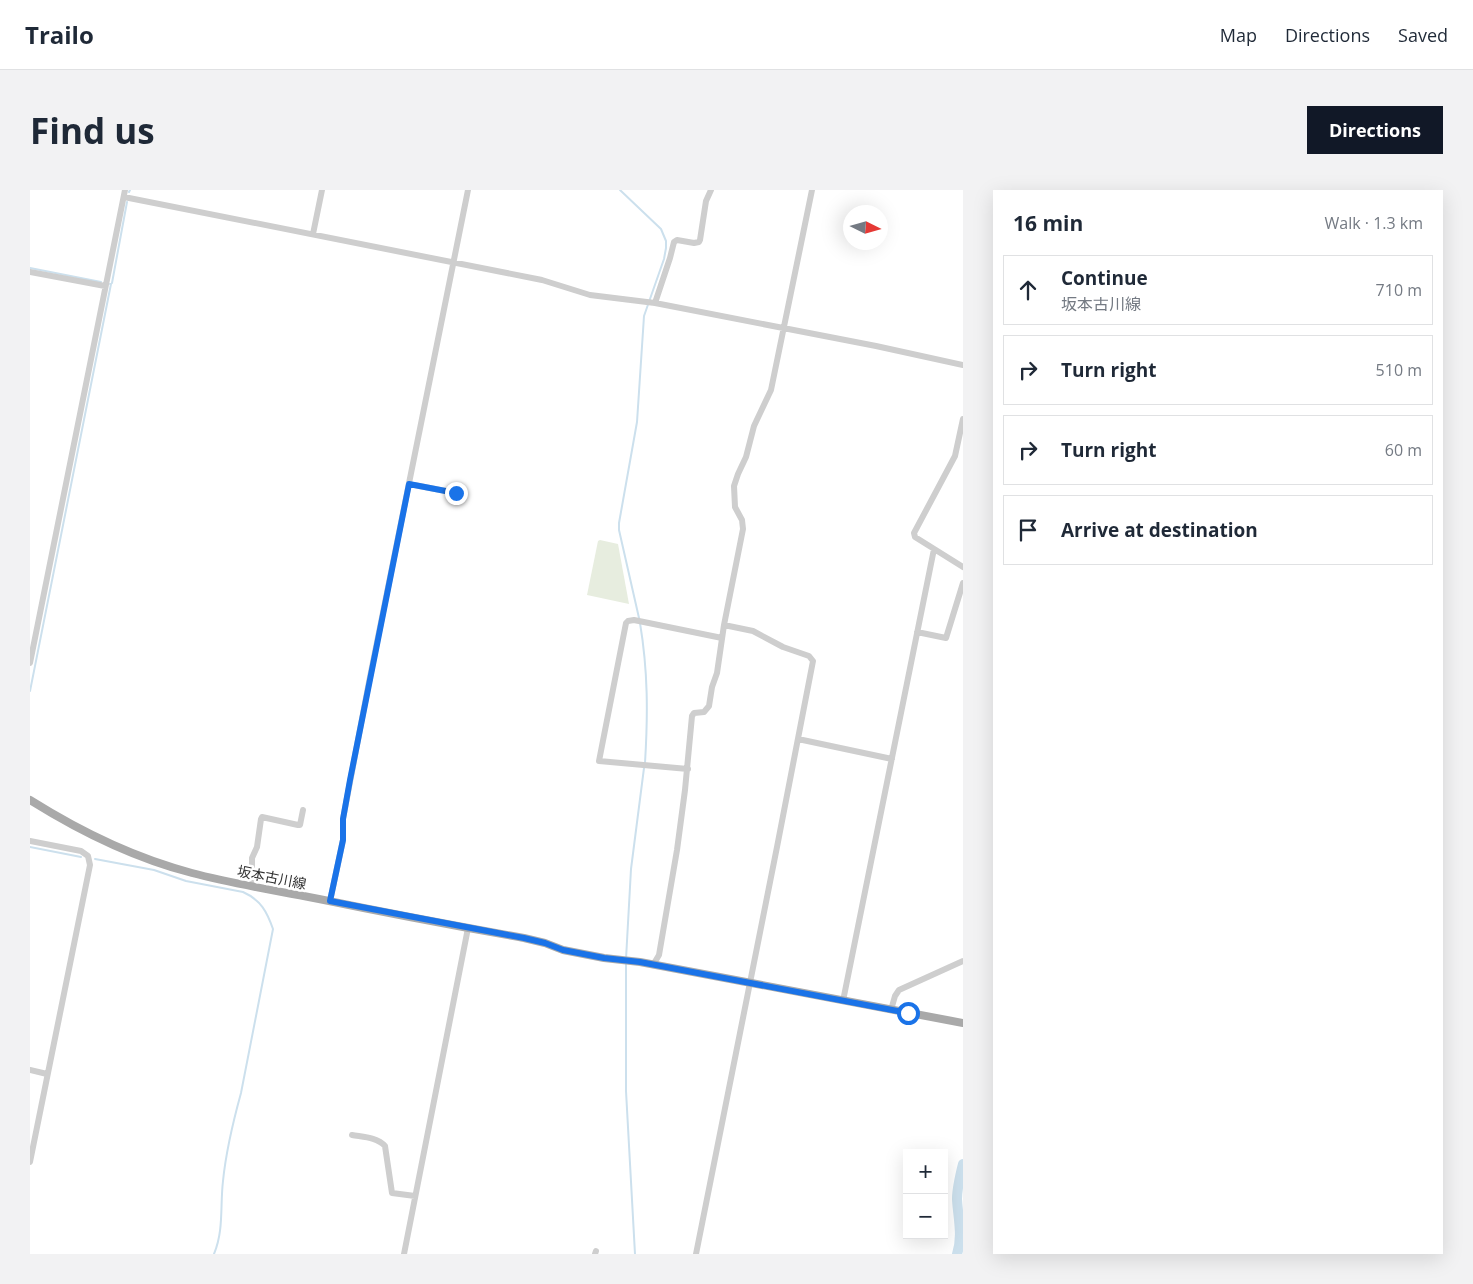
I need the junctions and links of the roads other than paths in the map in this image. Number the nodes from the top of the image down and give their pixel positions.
1 (322, 190) edge
2 (468, 190) edge
3 (711, 190) edge
4 (812, 190) edge
5 (124, 193) edge
6 (312, 234) junction
7 (453, 263) junction
8 (30, 272) edge
9 (105, 286) junction
10 (649, 303) junction
11 (784, 329) junction
12 (963, 365) edge
13 (963, 418) edge
14 (409, 484) junction
15 (456, 493) dead end
16 (934, 549) junction
17 (963, 567) edge
18 (963, 583) edge
19 (724, 625) junction
20 (917, 632) junction
21 (722, 638) junction
22 (30, 663) edge
23 (798, 739) junction
24 (892, 759) junction
25 (688, 768) junction
26 (30, 800) edge
27 (303, 810) dead end
28 (30, 841) edge
29 (252, 886) junction
30 (330, 901) junction
31 (468, 928) junction
32 (963, 961) edge
33 (653, 965) junction
34 (750, 983) junction
35 (843, 1001) junction
36 (891, 1010) junction
37 (963, 1024) edge
38 (30, 1070) edge
39 (48, 1074) junction
40 (352, 1135) dead end
41 (30, 1162) edge
42 (415, 1196) junction
43 (404, 1254) edge
44 (696, 1254) edge

1 - 6 street
2 - 7 street
3 - 10 street
4 - 11 street
5 - 6 street
5 - 9 street
6 - 7 street
7 - 10 street
7 - 14 street
8 - 9 street
9 - 22 street
10 - 11 street
11 - 12 street
11 - 19 street
13 - 16 street
14 - 15 street
14 - 30 street
16 - 17 street
16 - 20 street
18 - 20 street
19 - 21 street
19 - 23 street
20 - 24 street
21 - 25 street
21 - 25 street
23 - 24 street
23 - 34 street
24 - 35 street
25 - 33 street
26 - 29 main road, 坂本古川線
27 - 29 street
28 - 39 street
29 - 30 main road, 坂本古川線
30 - 31 main road, 坂本古川線
31 - 33 main road, 坂本古川線
31 - 42 street
32 - 36 street
33 - 34 main road, 坂本古川線
34 - 35 main road, 坂本古川線
34 - 44 street
35 - 36 main road, 坂本古川線
36 - 37 main road, 坂本古川線
38 - 39 street
39 - 41 street
40 - 42 street
42 - 43 street

